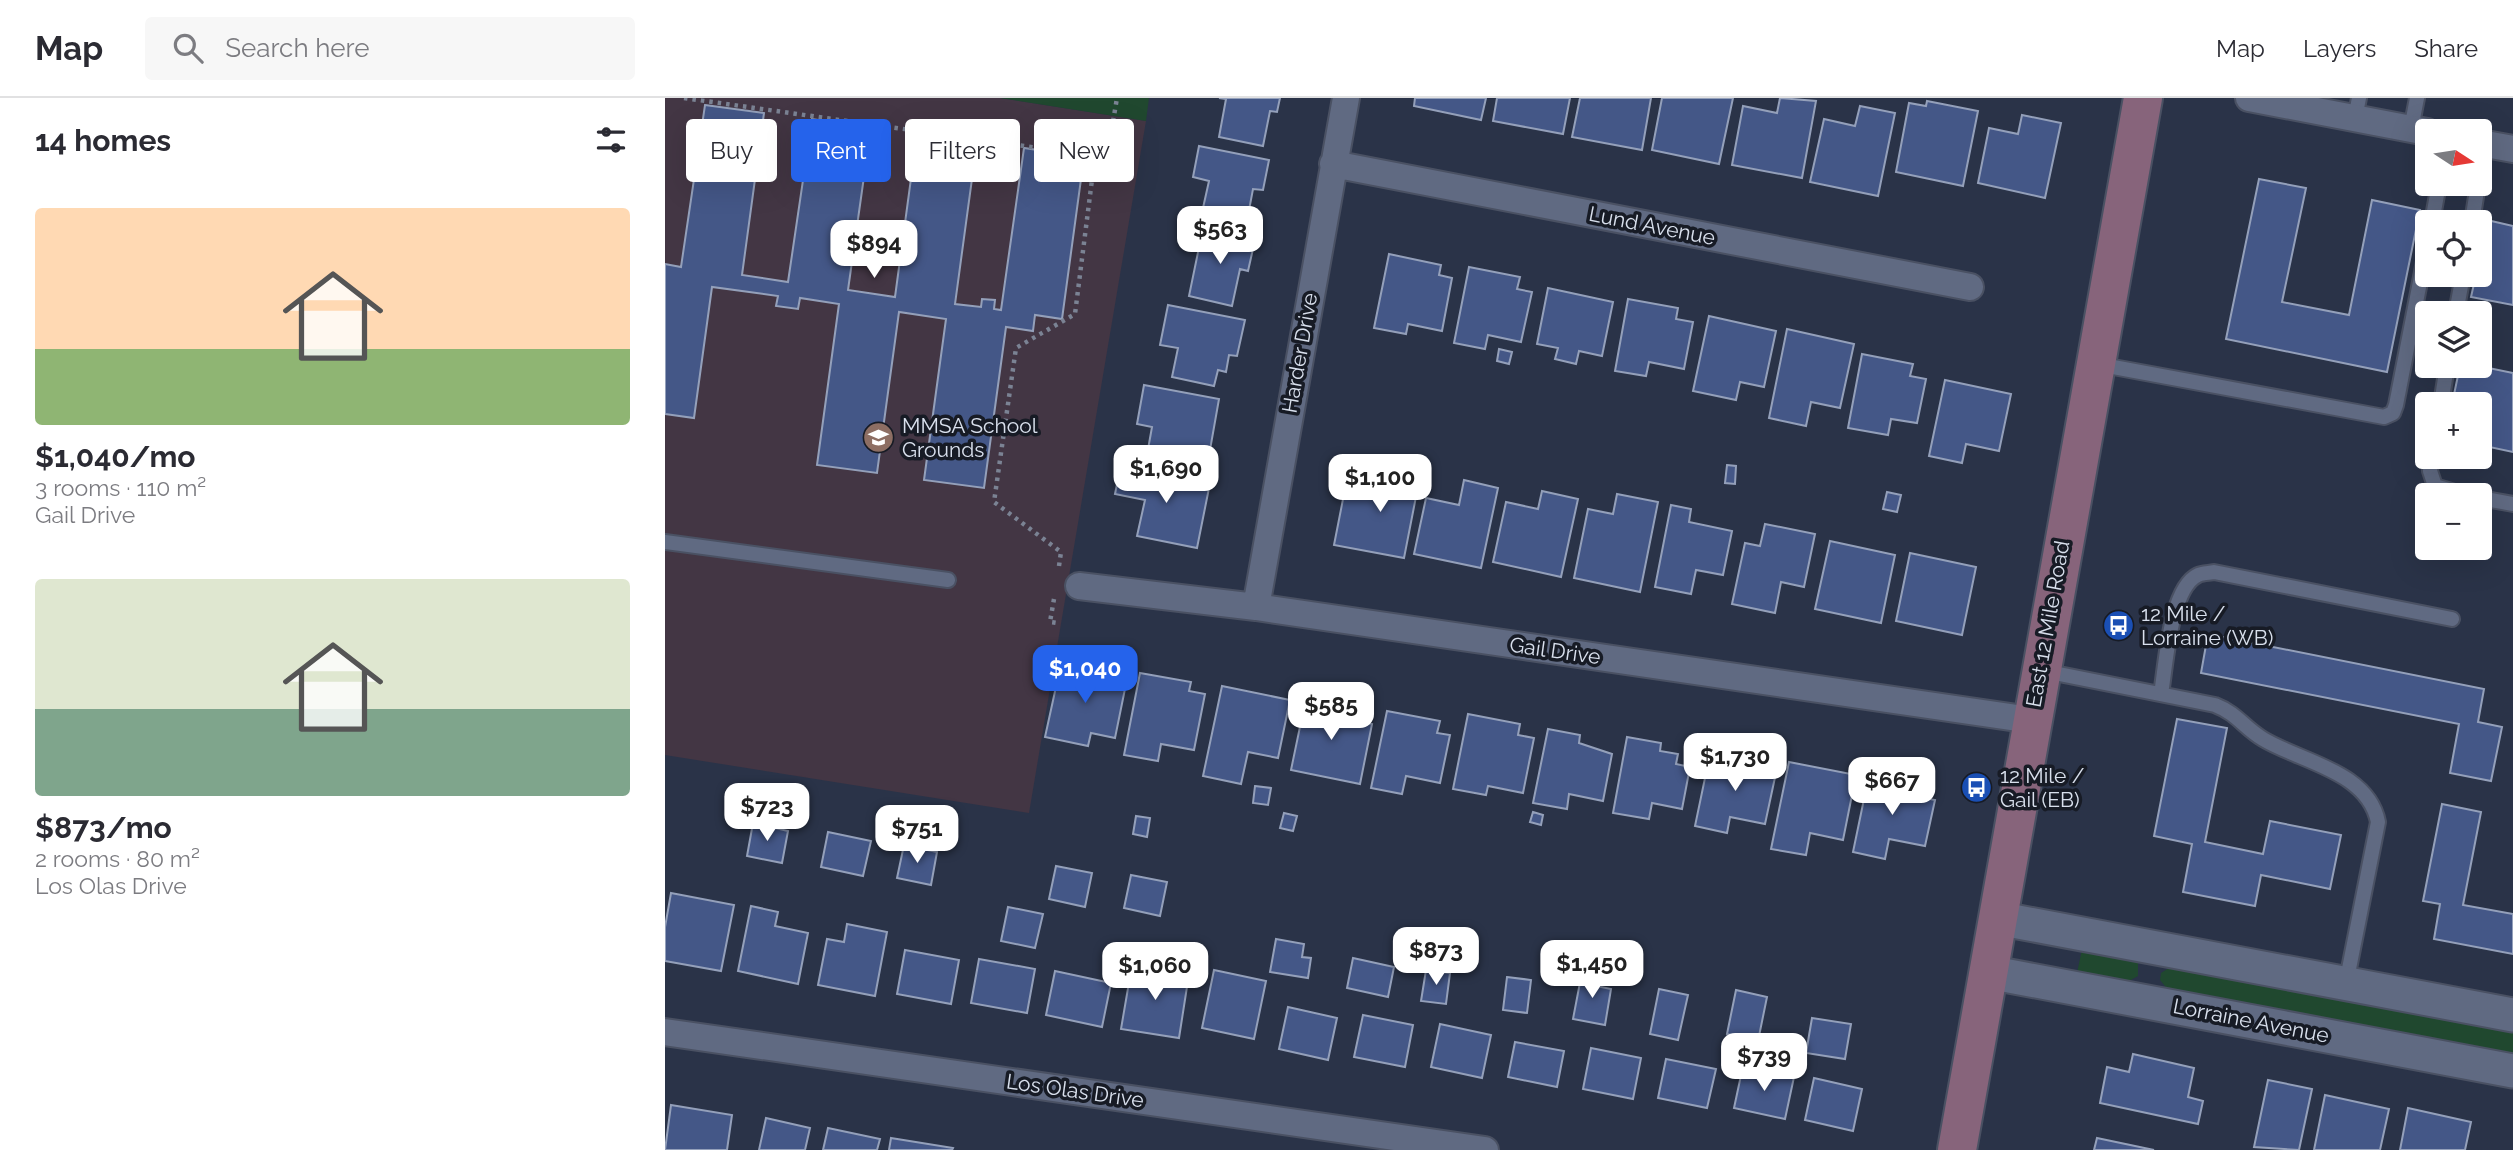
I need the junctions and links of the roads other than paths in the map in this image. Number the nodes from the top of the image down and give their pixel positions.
1 (1346, 98) edge
2 (2143, 98) edge
3 (2249, 98) edge
4 (2417, 98) edge
5 (2357, 108) edge
6 (2418, 119) edge
7 (2415, 130) edge
8 (2492, 145) edge
9 (2513, 149) edge
10 (1333, 164) junction
11 (1970, 287) dead end
12 (2419, 287) edge
13 (2096, 364) junction
14 (2492, 500) edge
15 (2513, 504) edge
16 (665, 542) edge
17 (948, 580) dead end
18 (1064, 583) road end
19 (1256, 607) junction
20 (2452, 619) dead end
21 (2040, 670) junction
22 (2161, 694) junction
23 (2031, 720) junction
24 (1997, 918) junction
25 (2156, 948) junction
26 (1989, 972) junction
27 (2346, 984) junction
28 (2146, 1001) junction
29 (2513, 1015) edge
30 (665, 1032) edge
31 (2513, 1072) edge
32 (1485, 1150) edge
33 (1957, 1150) edge

1 - 10 street, Harder Drive
2 - 13 main road, East 12 Mile Road
3 - 5 street
4 - 6 lane
5 - 7 street
8 - 9 street
10 - 11 street, Lund Avenue
10 - 19 street, Harder Drive
12 - 13 lane
13 - 21 main road, East 12 Mile Road
14 - 15 lane
16 - 17 lane
18 - 19 street, Gail Drive
19 - 23 street, Gail Drive
20 - 22 lane
21 - 22 lane
21 - 23 main road, East 12 Mile Road
22 - 27 lane
23 - 24 main road, East 12 Mile Road
24 - 25 street
24 - 26 main road, East 12 Mile Road
25 - 27 street
25 - 28 street
26 - 28 street, Lorraine Avenue
26 - 33 main road, East 12 Mile Road
27 - 29 street
28 - 31 street, Lorraine Avenue
30 - 32 street, Los Olas Drive

